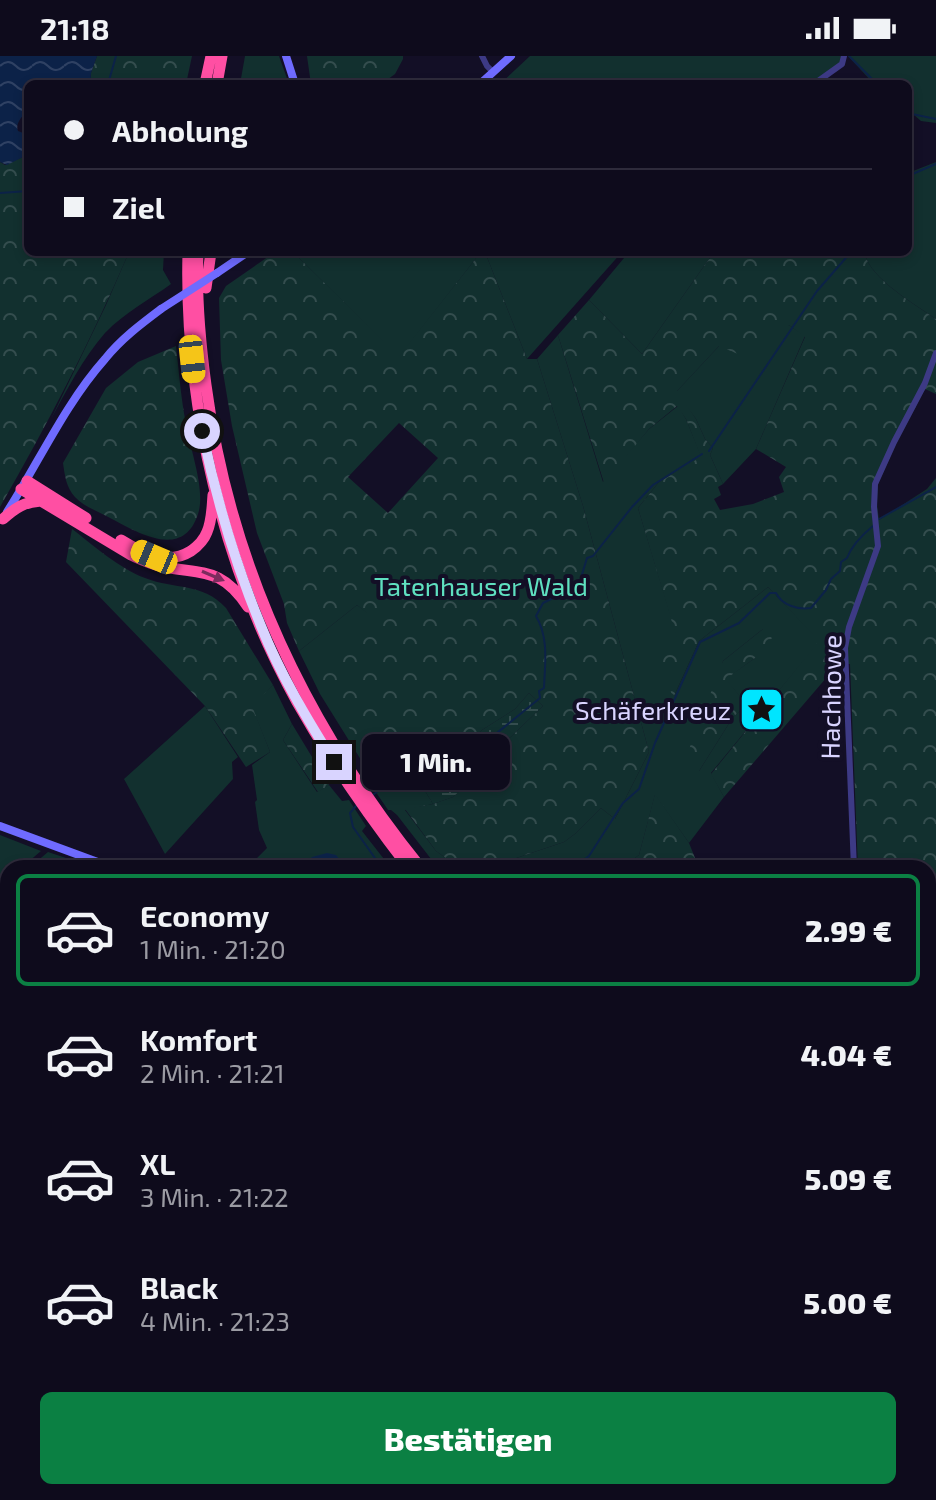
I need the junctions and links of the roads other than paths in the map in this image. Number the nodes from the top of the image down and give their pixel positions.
1 (211, 56) edge
2 (222, 56) edge
3 (286, 56) edge
4 (482, 56) edge
5 (511, 56) edge
6 (844, 56) edge
7 (493, 72) junction
8 (206, 80) edge
9 (217, 80) edge
10 (294, 80) edge
11 (484, 80) edge
12 (820, 80) edge
13 (188, 256) edge
14 (198, 256) edge
15 (211, 256) edge
16 (242, 256) edge
17 (201, 340) junction
18 (936, 353) edge
19 (24, 485) junction
20 (214, 486) junction
21 (41, 501) junction
22 (1, 521) edge
23 (261, 628) junction
24 (358, 791) junction
25 (377, 818) junction
26 (0, 826) edge
27 (92, 860) edge
28 (404, 860) edge
29 (414, 860) edge
30 (854, 860) edge

1 - 8 highway
2 - 9 highway
3 - 10 main road
4 - 7 street
5 - 7 main road
6 - 12 street
7 - 11 main road
13 - 20 highway
14 - 17 highway
15 - 17 highway
16 - 19 main road, bridge
17 - 24 highway
18 - 30 street, Hachhowe
19 - 20 highway
19 - 21 highway
19 - 22 main road
20 - 23 highway
21 - 22 highway
21 -> 23 highway
23 - 24 highway
24 - 25 highway
25 - 28 highway
25 - 29 highway
26 - 27 main road

